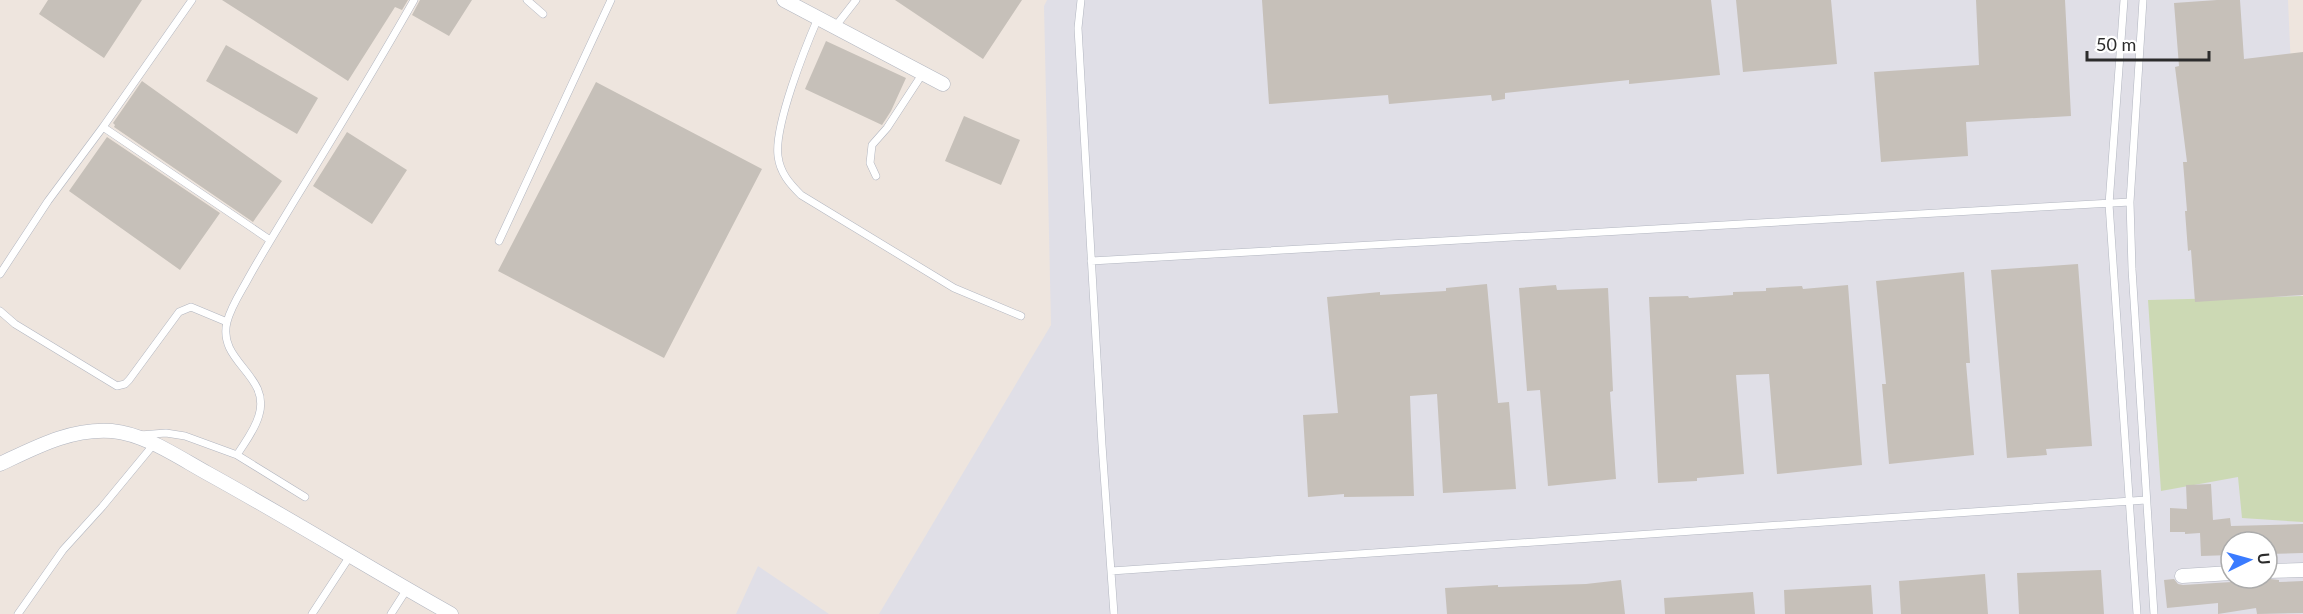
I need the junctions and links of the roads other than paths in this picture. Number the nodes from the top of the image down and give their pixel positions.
1 (192, 0) edge
2 (414, 0) edge
3 (527, 0) edge
4 (611, 0) edge
5 (784, 0) edge
6 (856, 0) edge
7 (1081, 0) edge
8 (2124, 0) edge
9 (2143, 0) edge
10 (543, 14) dead end
11 (818, 18) junction
12 (834, 27) junction
13 (922, 73) junction
14 (944, 84) dead end
15 (103, 127) junction
16 (876, 176) dead end
17 (2130, 202) junction
18 (2109, 204) junction
19 (270, 240) junction
20 (499, 241) dead end
21 (1092, 261) junction
22 (0, 274) edge
23 (0, 311) edge
24 (1022, 316) dead end
25 (227, 322) junction
26 (129, 435) junction
27 (154, 444) junction
28 (237, 454) junction
29 (0, 464) edge
30 (305, 497) dead end
31 (2146, 500) junction
32 (2128, 501) junction
33 (350, 556) junction
34 (2303, 570) edge
35 (1111, 571) junction
36 (2279, 571) edge
37 (2219, 574) edge
38 (2182, 576) dead end
39 (408, 589) junction
40 (18, 614) edge
41 (312, 614) edge
42 (391, 614) edge
43 (451, 614) edge
44 (1114, 614) edge
45 (2136, 614) edge
46 (2154, 614) edge

1 - 15 lane
2 - 19 lane
3 - 10 lane
4 - 20 lane
5 - 11 street
6 - 12 lane
7 - 21 lane
8 - 18 lane
9 - 17 lane
11 - 12 street
11 - 24 lane
12 - 13 street
13 - 14 street
13 - 16 lane
15 - 19 lane
15 - 22 lane
17 - 18 lane
17 - 31 lane
18 - 21 lane
18 - 32 lane
19 - 25 lane
21 - 35 lane
23 - 25 lane
25 - 28 lane
26 - 27 street
26 - 28 lane
26 - 29 street
27 - 33 street
27 - 40 lane
28 - 30 lane
31 - 32 lane
31 - 46 lane
32 - 35 lane
32 - 45 lane
33 - 39 street
33 - 41 lane
34 - 36 street
35 - 44 lane
37 - 38 street
39 - 42 lane
39 - 43 street

